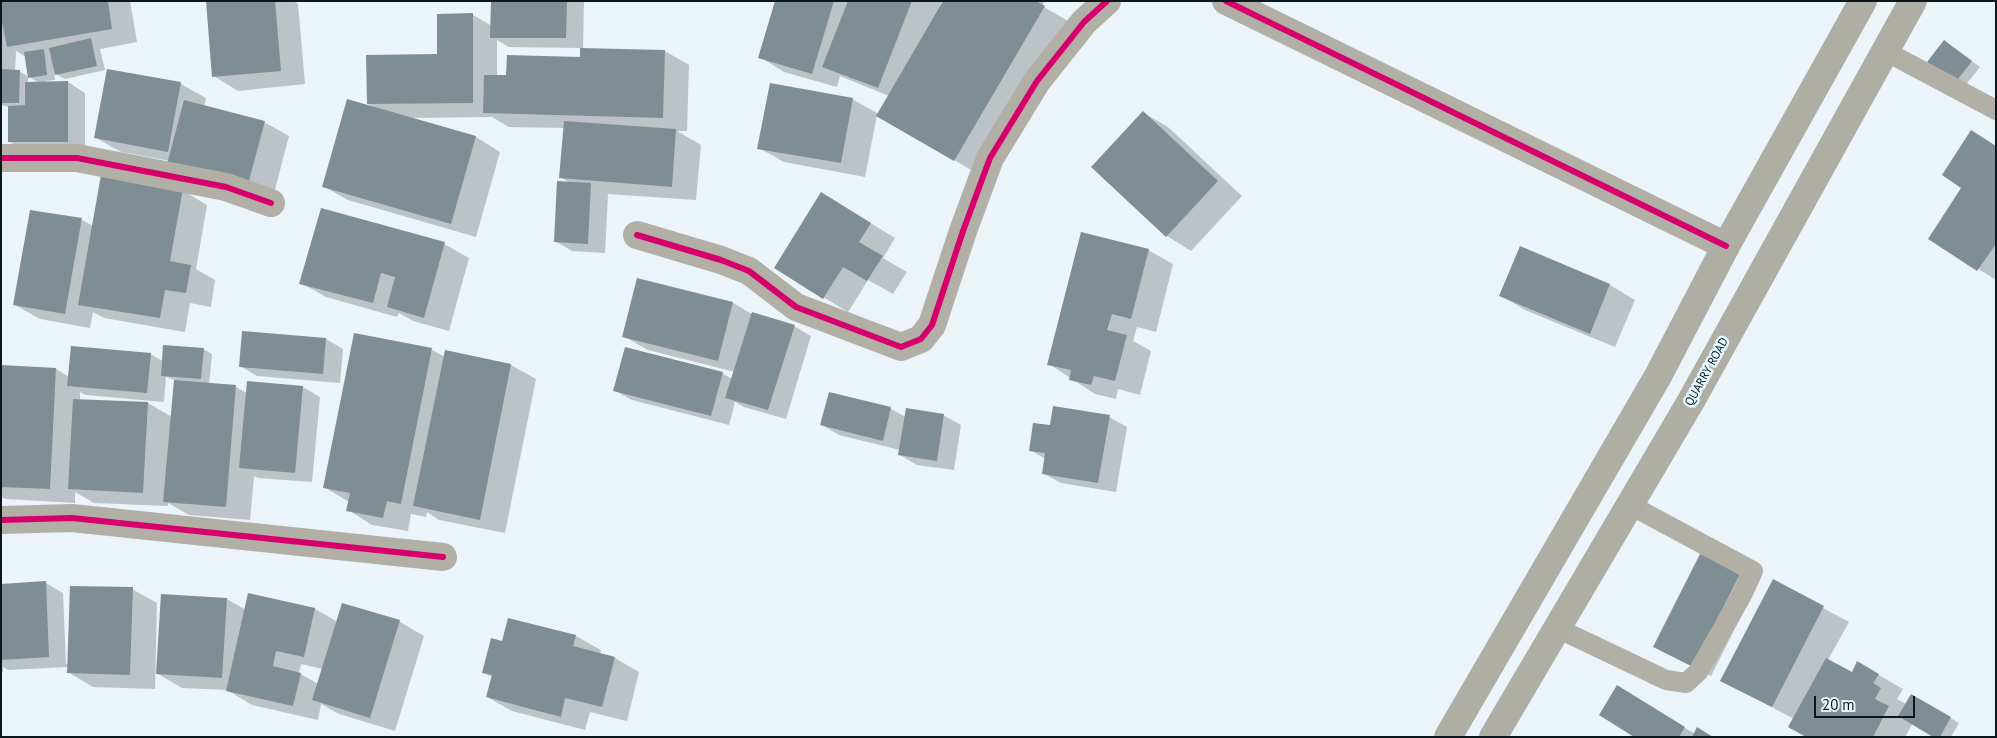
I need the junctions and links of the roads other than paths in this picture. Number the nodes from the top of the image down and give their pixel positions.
1 (1108, 1) edge
2 (1226, 1) edge
3 (1863, 1) edge
4 (1913, 1) edge
5 (1885, 51) junction
6 (1996, 110) edge
7 (1, 158) edge
8 (271, 203) dead end
9 (637, 235) dead end
10 (1726, 246) junction
11 (1630, 505) junction
12 (1, 520) edge
13 (444, 557) dead end
14 (1557, 628) junction
15 (1448, 737) edge
16 (1493, 737) edge

1 - 9 street
2 - 10 street
3 - 10 main road
4 - 5 main road, QUARRY ROAD
5 - 6 lane
5 - 11 main road, QUARRY ROAD
7 - 8 street
10 - 15 main road
11 - 14 main road, QUARRY ROAD
11 - 14 lane
12 - 13 street
14 - 16 main road, QUARRY ROAD

